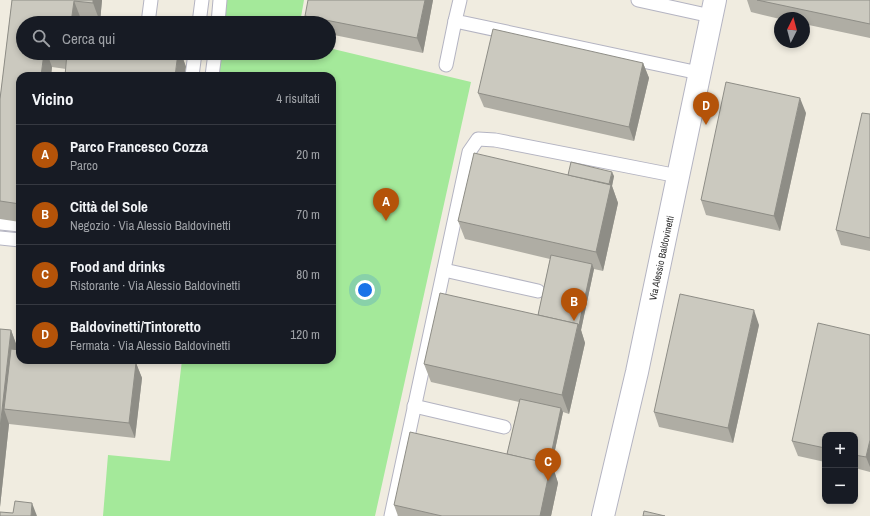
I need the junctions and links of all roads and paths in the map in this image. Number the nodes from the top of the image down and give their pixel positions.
1 (150, 0) edge
2 (202, 0) edge
3 (220, 0) edge
4 (460, 0) edge
5 (638, 0) edge
6 (713, 8) edge
7 (149, 16) edge
8 (200, 16) edge
9 (219, 16) edge
10 (455, 21) junction
11 (194, 60) edge
12 (214, 60) edge
13 (446, 65) dead end
14 (193, 72) edge
15 (213, 72) edge
16 (699, 73) junction
17 (678, 176) junction
18 (0, 223) edge
19 (16, 225) edge
20 (0, 238) edge
21 (16, 240) edge
22 (444, 270) junction
23 (538, 291) dead end
24 (414, 406) junction
25 (504, 427) dead end
26 (391, 516) edge
27 (603, 516) edge

1 - 7 lane
2 - 8 lane
3 - 9 lane
4 - 10 lane
5 - 6 lane
6 - 16 street, Via Alessio Baldovinetti
10 - 13 lane
10 - 16 lane
11 - 14 lane
12 - 15 lane
16 - 17 street, Via Alessio Baldovinetti
17 - 22 lane
17 - 27 street, Via Alessio Baldovinetti
18 - 19 lane
20 - 21 lane
22 - 23 lane
22 - 24 lane
24 - 25 lane
24 - 26 lane

